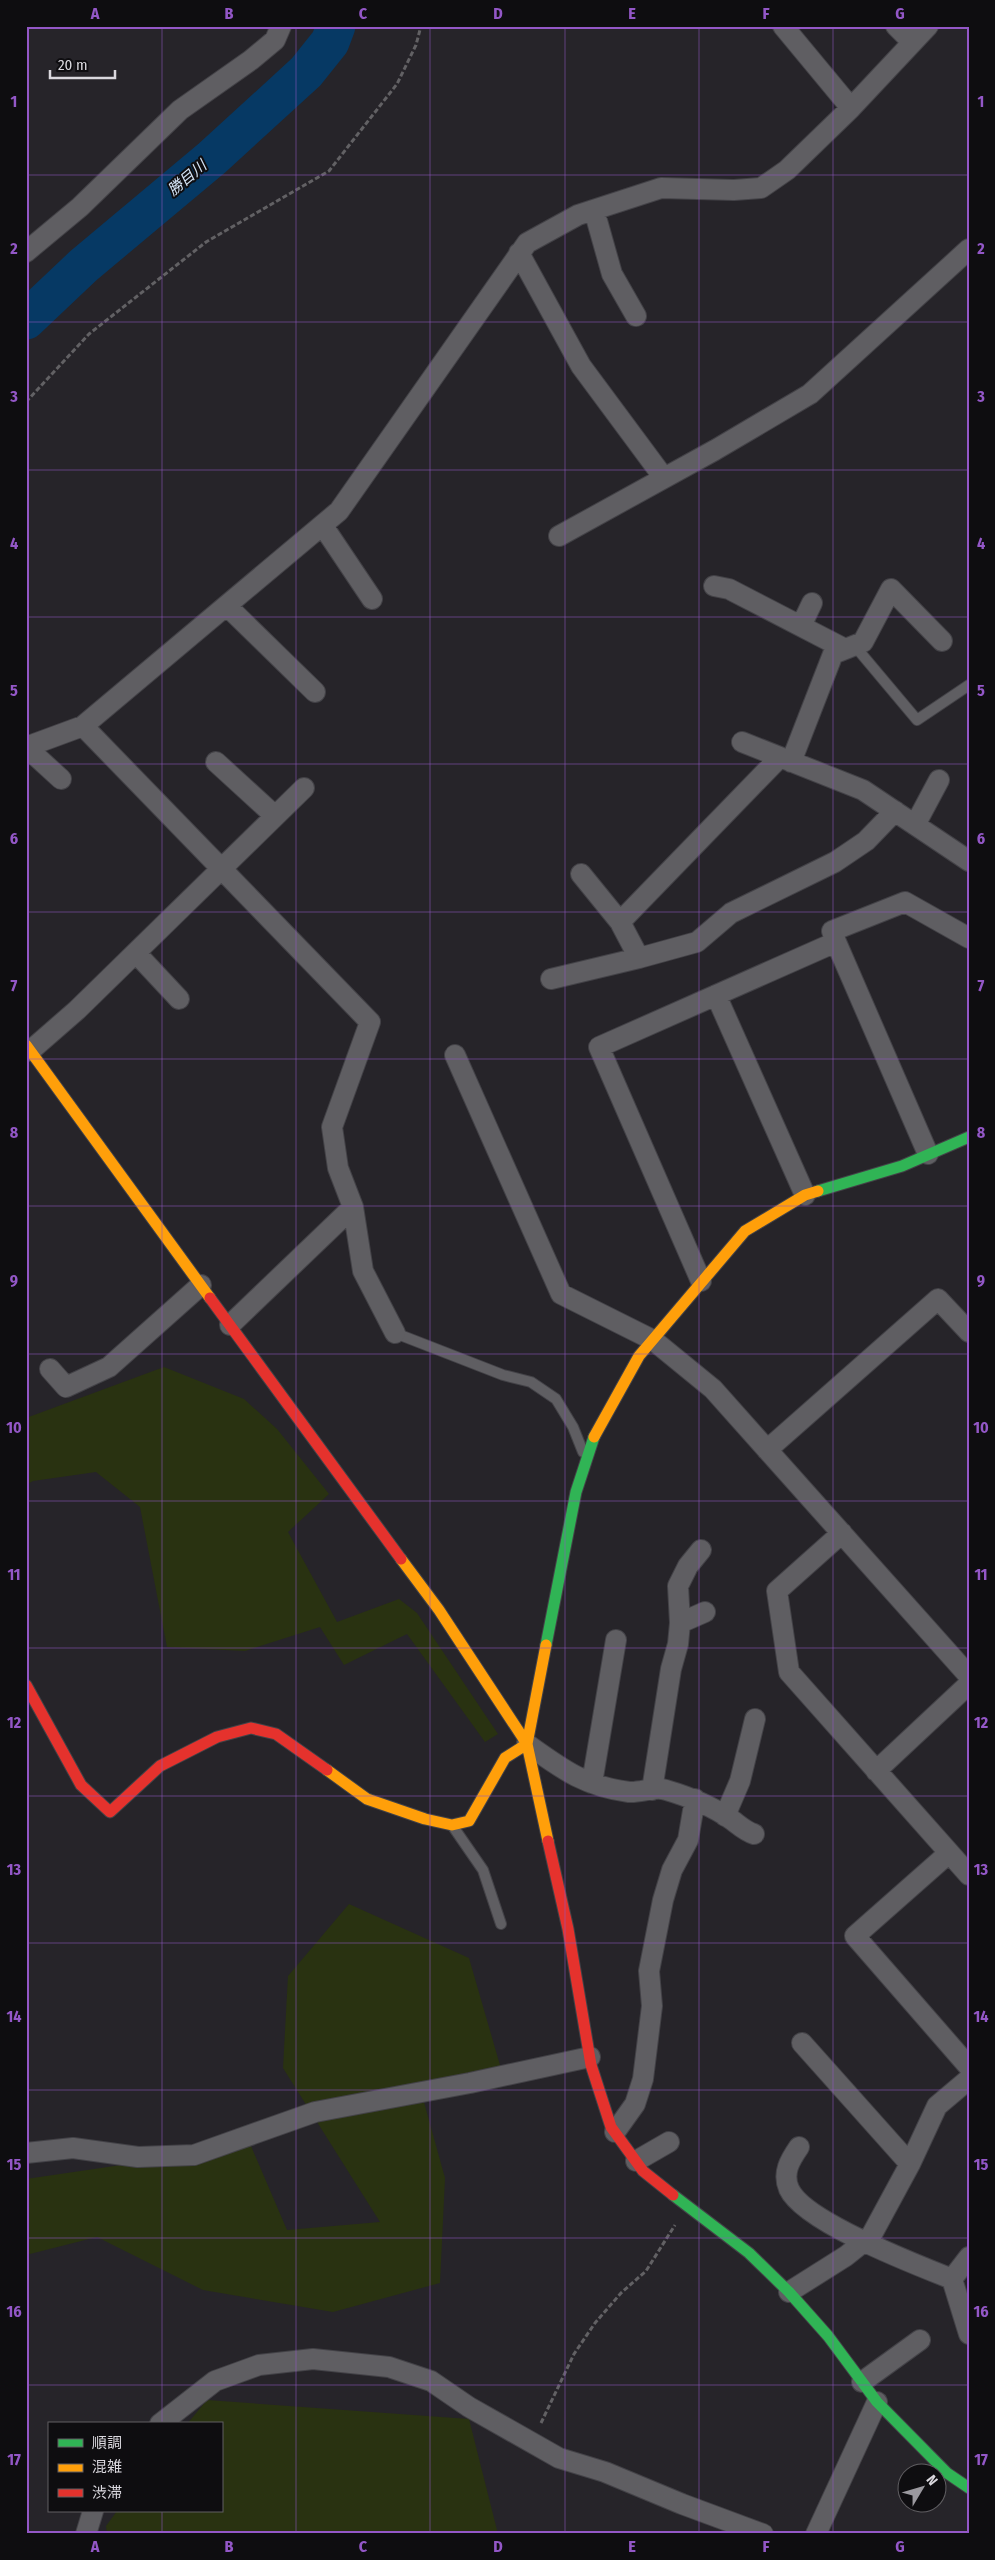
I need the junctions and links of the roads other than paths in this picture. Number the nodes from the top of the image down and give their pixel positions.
1 (281, 26) edge
2 (783, 26) edge
3 (896, 26) edge
4 (928, 26) edge
5 (912, 42) junction
6 (851, 108) junction
7 (594, 210) junction
8 (969, 248) edge
9 (26, 252) edge
10 (519, 253) junction
11 (636, 316) dead end
12 (664, 478) junction
13 (323, 526) junction
14 (559, 536) dead end
15 (714, 586) dead end
16 (372, 599) dead end
17 (812, 603) dead end
18 (227, 606) junction
19 (801, 626) junction
20 (942, 641) dead end
21 (850, 647) junction
22 (969, 685) edge
23 (315, 692) dead end
24 (82, 726) junction
25 (742, 742) dead end
26 (785, 760) junction
27 (216, 762) dead end
28 (61, 779) dead end
29 (939, 780) dead end
30 (304, 788) dead end
31 (894, 811) junction
32 (275, 816) junction
33 (915, 825) junction
34 (969, 861) edge
35 (221, 869) junction
36 (581, 874) dead end
37 (620, 922) junction
38 (969, 938) edge
39 (836, 942) junction
40 (136, 953) junction
41 (639, 958) junction
42 (551, 979) dead end
43 (716, 995) junction
44 (179, 999) dead end
45 (28, 1048) edge
46 (456, 1055) dead end
47 (969, 1137) edge
48 (928, 1154) junction
49 (805, 1195) junction
50 (353, 1207) junction
51 (701, 1281) junction
52 (201, 1285) junction
53 (230, 1325) junction
54 (969, 1332) edge
55 (395, 1333) joint
56 (653, 1340) junction
57 (50, 1369) dead end
58 (768, 1450) junction
59 (586, 1460) junction
60 (842, 1533) junction
61 (702, 1550) dead end
62 (705, 1612) dead end
63 (680, 1622) junction
64 (616, 1640) dead end
65 (969, 1676) edge
66 (969, 1684) edge
67 (26, 1685) edge
68 (755, 1719) dead end
69 (527, 1744) junction
70 (876, 1771) junction
71 (592, 1783) junction
72 (652, 1790) junction
73 (695, 1799) junction
74 (724, 1816) junction
75 (452, 1825) junction
76 (754, 1834) dead end
77 (949, 1853) junction
78 (969, 1875) edge
79 (501, 1924) dead end
80 (802, 2043) dead end
81 (590, 2057) junction
82 (969, 2067) edge
83 (969, 2079) edge
84 (615, 2132) junction
85 (669, 2142) dead end
86 (799, 2147) dead end
87 (26, 2153) edge
88 (636, 2161) junction
89 (910, 2164) junction
90 (863, 2242) junction
91 (969, 2257) edge
92 (952, 2280) junction
93 (789, 2292) junction
94 (969, 2334) edge
95 (920, 2340) dead end
96 (862, 2382) junction
97 (877, 2402) junction
98 (163, 2422) edge
99 (969, 2488) edge
100 (93, 2512) edge
101 (86, 2534) edge
102 (763, 2534) edge
103 (816, 2534) edge

1 - 9 street
2 - 6 street
3 - 5 street
4 - 5 street
5 - 6 street
6 - 7 street
7 - 10 street
7 - 11 street
8 - 12 street
10 - 12 street
10 - 13 street
12 - 14 street
13 - 16 street
13 - 18 street
15 - 19 street
17 - 19 street
18 - 23 street
18 - 24 street
19 - 21 street
20 - 21 street
21 - 22 lane
21 - 26 street
24 - 28 street
24 - 35 street
25 - 26 street
26 - 31 street
26 - 37 street
27 - 32 street
29 - 33 street
30 - 32 street
31 - 33 street
31 - 41 street
32 - 35 street
33 - 34 street
35 - 40 street
35 - 50 street
36 - 37 street
37 - 41 street
38 - 39 street
39 - 43 street
39 - 48 street
40 - 44 street
40 - 45 street
41 - 42 street
43 - 49 street
43 - 51 street
45 - 52 street
46 - 56 street
47 - 48 street
48 - 49 street
49 - 51 street
50 - 53 street
50 - 55 street
51 - 56 street
52 - 53 street
52 - 57 street
53 - 69 street
54 - 58 street
55 - 59 lane
56 - 58 street
56 - 59 street
58 - 60 street
59 - 69 street
60 - 65 street
60 - 70 street
61 - 63 street
62 - 63 street
63 - 72 street
64 - 71 street
66 - 70 street
67 - 75 street
68 - 74 street
69 - 71 street
69 - 75 street
69 - 81 street
70 - 77 street
71 - 72 street
72 - 73 street
73 - 74 street
73 - 84 street
74 - 76 street
75 - 79 lane
77 - 78 street
77 - 82 street
80 - 89 street
81 - 84 street
81 - 87 street
83 - 89 street
84 - 88 street
85 - 88 street
86 - 90 street
88 - 93 street
89 - 90 street
90 - 92 street
90 - 93 street
91 - 92 street
92 - 94 street
93 - 96 street
95 - 96 street
96 - 97 street
97 - 99 street
97 - 103 street
98 - 102 street
100 - 101 street

